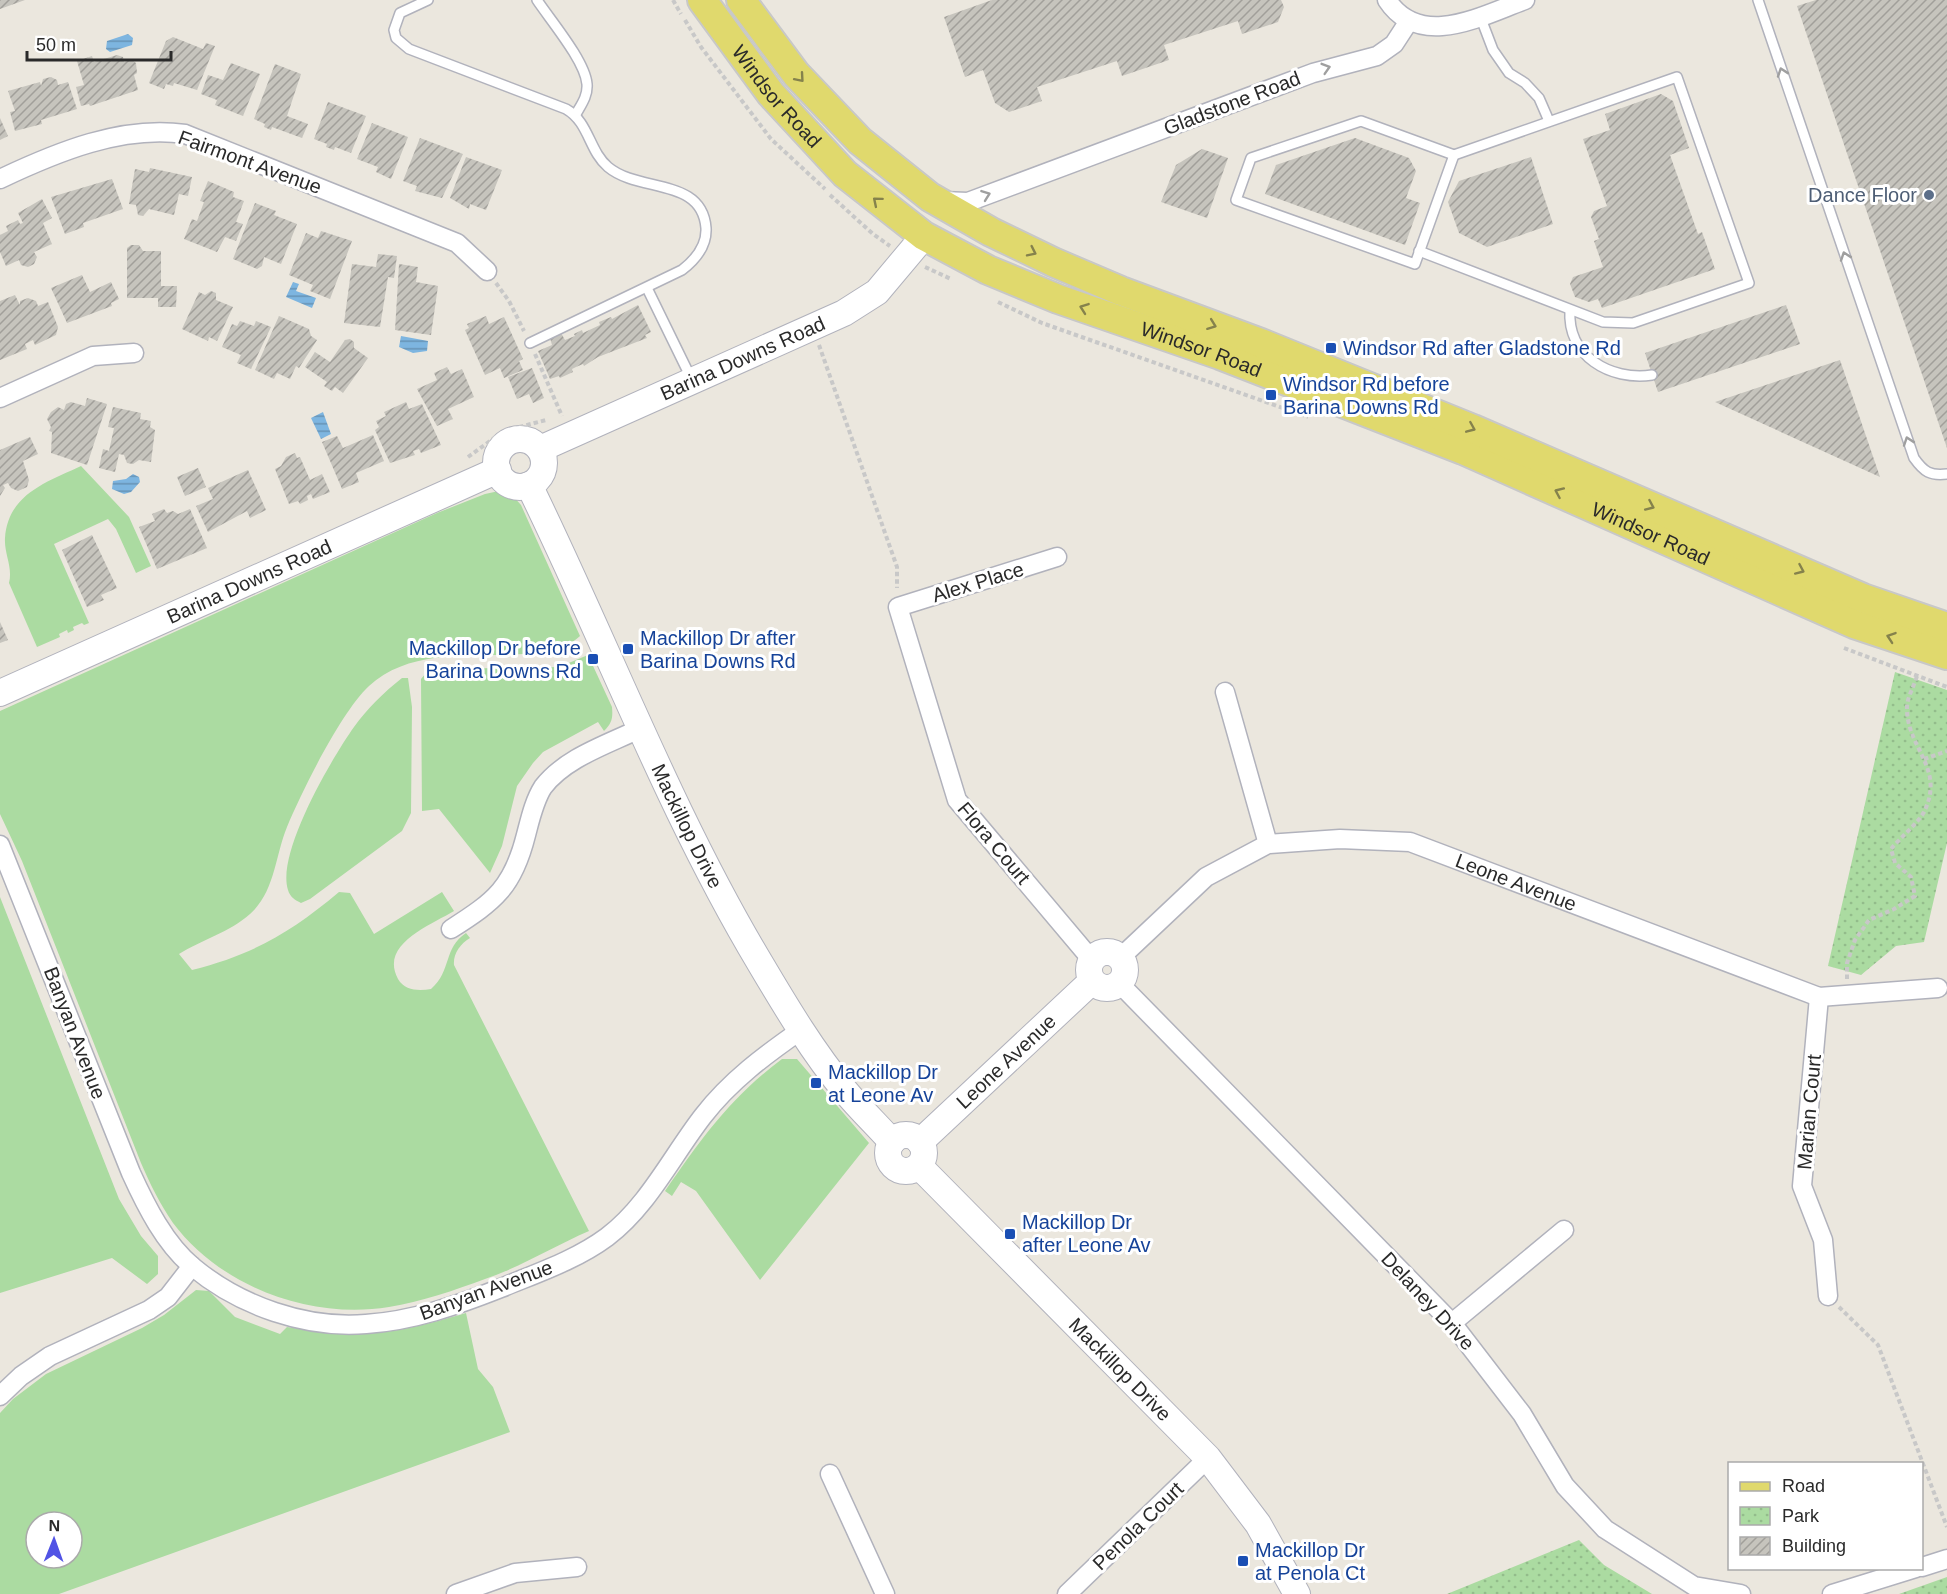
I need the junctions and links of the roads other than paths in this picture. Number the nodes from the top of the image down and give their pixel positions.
1 (428, 0) edge
2 (537, 0) edge
3 (702, 0) edge
4 (741, 0) edge
5 (1387, 0) edge
6 (1525, 0) edge
7 (1758, 0) edge
8 (1480, 16) junction
9 (1409, 21) junction
10 (576, 114) junction
11 (1549, 122) junction
12 (860, 141) junction
13 (1454, 155) junction
14 (0, 179) edge
15 (930, 197) junction
16 (924, 236) junction
17 (1419, 251) junction
18 (487, 271) dead end
19 (647, 288) junction
20 (1570, 310) junction
21 (530, 343) dead end
22 (134, 353) dead end
23 (1652, 375) dead end
24 (692, 380) junction
25 (0, 398) edge
26 (540, 450) junction
27 (498, 470) junction
28 (1947, 474) edge
29 (529, 485) junction
30 (1057, 557) dead end
31 (898, 607) joint
32 (1947, 627) edge
33 (1947, 655) edge
34 (1225, 692) dead end
35 (0, 693) edge
36 (641, 728) junction
37 (1268, 844) junction
38 (0, 845) edge
39 (451, 929) dead end
40 (1092, 970) junction
41 (1119, 971) junction
42 (1938, 988) dead end
43 (1819, 997) junction
44 (801, 1029) junction
45 (920, 1154) junction
46 (1564, 1230) dead end
47 (192, 1266) junction
48 (1828, 1296) road end
49 (1452, 1323) junction
50 (0, 1396) edge
51 (1208, 1458) junction
52 (830, 1474) dead end
53 (1947, 1559) edge
54 (577, 1566) dead end
55 (1923, 1567) edge
56 (1913, 1570) edge
57 (456, 1594) edge
58 (885, 1594) edge
59 (1067, 1594) edge
60 (1297, 1594) edge
61 (1742, 1594) edge
62 (1832, 1594) edge

1 - 10 lane
2 - 10 lane
16 -> 3 main road, Windsor Road
4 -> 12 main road, Windsor Road
5 - 9 street
6 - 8 street
28 -> 7 lane
8 - 9 street
8 - 11 lane
15 -> 9 street, Gladstone Road
10 - 19 lane
11 - 13 lane
11 - 20 lane
12 - 15 main road, Windsor Road
12 - 16 main road
13 - 17 lane
13 - 17 lane
14 - 18 street, Fairmont Avenue
15 -> 32 main road, Windsor Road
16 - 24 main road, Barina Downs Road
33 -> 16 main road, Windsor Road
17 - 20 lane
19 - 21 lane
19 - 24 lane
20 - 23 lane
22 - 25 street
24 - 26 main road, Barina Downs Road
26 - 27 main road
26 - 29 main road
27 - 29 main road
27 - 35 main road, Barina Downs Road
29 - 36 main road, Mackillop Drive
30 - 31 street, Alex Place
31 - 40 street, Flora Court
34 - 37 street
36 - 39 street
36 - 44 main road, Mackillop Drive
37 - 41 street, Leone Avenue
37 - 43 street, Leone Avenue
38 - 47 street, Banyan Avenue
40 - 41 main road
40 - 45 main road, Leone Avenue
41 - 49 street, Delaney Drive
42 - 43 street, Leone Avenue
43 - 48 street, Marian Court
44 - 45 main road, Mackillop Drive
44 - 47 street, Banyan Avenue
45 - 51 main road, Mackillop Drive
46 - 49 street
47 - 50 street
49 - 61 street, Delaney Drive
51 - 59 street, Penola Court
51 - 60 main road, Mackillop Drive
52 - 58 street
53 - 55 street
54 - 57 street
56 - 62 street

